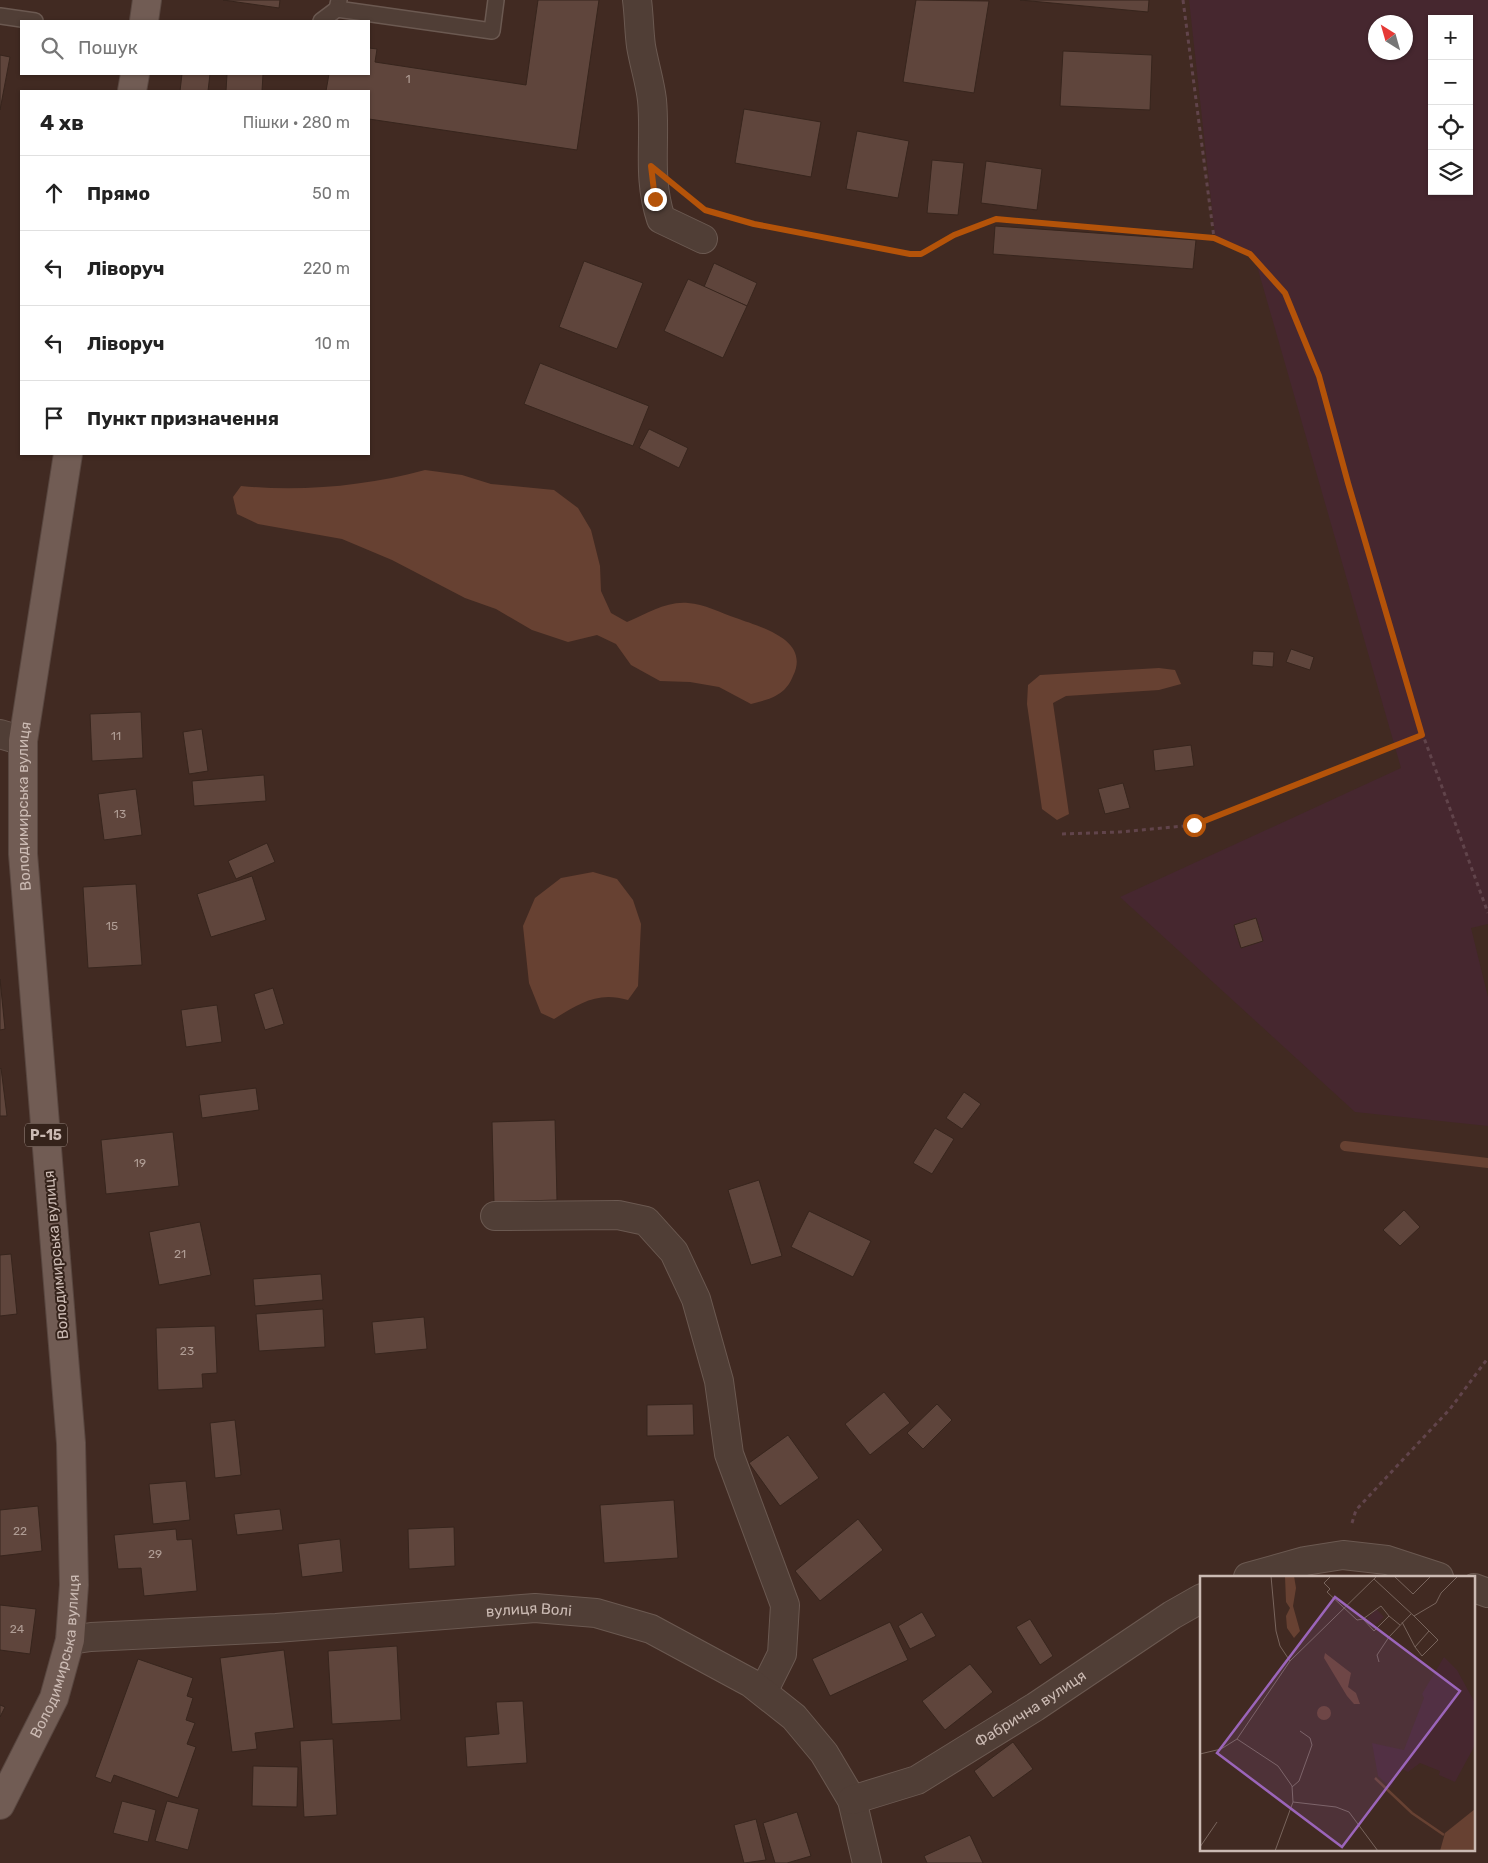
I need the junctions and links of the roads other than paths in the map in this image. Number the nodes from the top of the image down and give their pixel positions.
1 (147, 0) edge
2 (496, 0) edge
3 (638, 0) edge
4 (338, 4) edge
5 (0, 16) edge
6 (28, 20) edge
7 (144, 20) edge
8 (322, 20) edge
9 (136, 75) edge
10 (132, 90) edge
11 (703, 239) dead end
12 (68, 455) edge
13 (12, 738) edge
14 (495, 1216) dead end
15 (1252, 1576) edge
16 (1436, 1576) edge
17 (1476, 1589) edge
18 (1488, 1593) edge
19 (1200, 1599) edge
20 (70, 1640) junction
21 (763, 1692) junction
22 (852, 1800) junction
23 (0, 1805) edge
24 (867, 1863) edge

1 - 7 main road
2 - 4 lane
3 - 11 street
4 - 8 lane
5 - 6 lane
9 - 10 main road
12 - 13 main road, Володимирська вулиця / Р-15
13 - 20 main road, Володимирська вулиця / Р-15
14 - 21 street
15 - 16 street
17 - 18 street
19 - 22 street, Фабрична вулиця
20 - 21 street, вулиця Волі
20 - 23 main road, Володимирська вулиця / Р-15
21 - 22 street, вулиця Волі
22 - 24 street, вулиця Волі

